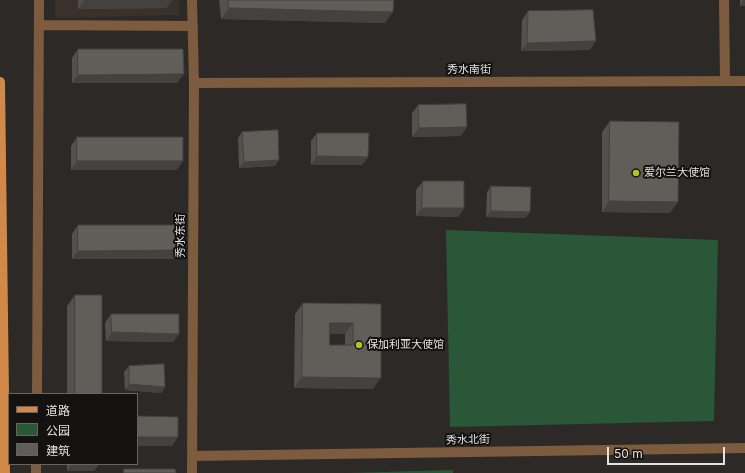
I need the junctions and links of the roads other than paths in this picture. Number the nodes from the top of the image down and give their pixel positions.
1 (39, 0) edge
2 (192, 0) edge
3 (724, 0) edge
4 (39, 25) junction
5 (193, 26) junction
6 (725, 81) junction
7 (745, 81) edge
8 (0, 82) edge
9 (194, 82) junction
10 (37, 393) edge
11 (745, 448) edge
12 (192, 456) junction
13 (5, 473) edge
14 (192, 473) edge

1 - 4 street
2 - 5 street, 秀水东街
3 - 6 street
4 - 5 street
4 - 10 street
5 - 9 street, 秀水东街
6 - 7 street, 秀水南街
6 - 9 street, 秀水南街
8 - 13 main road
9 - 12 street, 秀水东街
11 - 12 street, 秀水北街
12 - 14 street, 秀水东街

